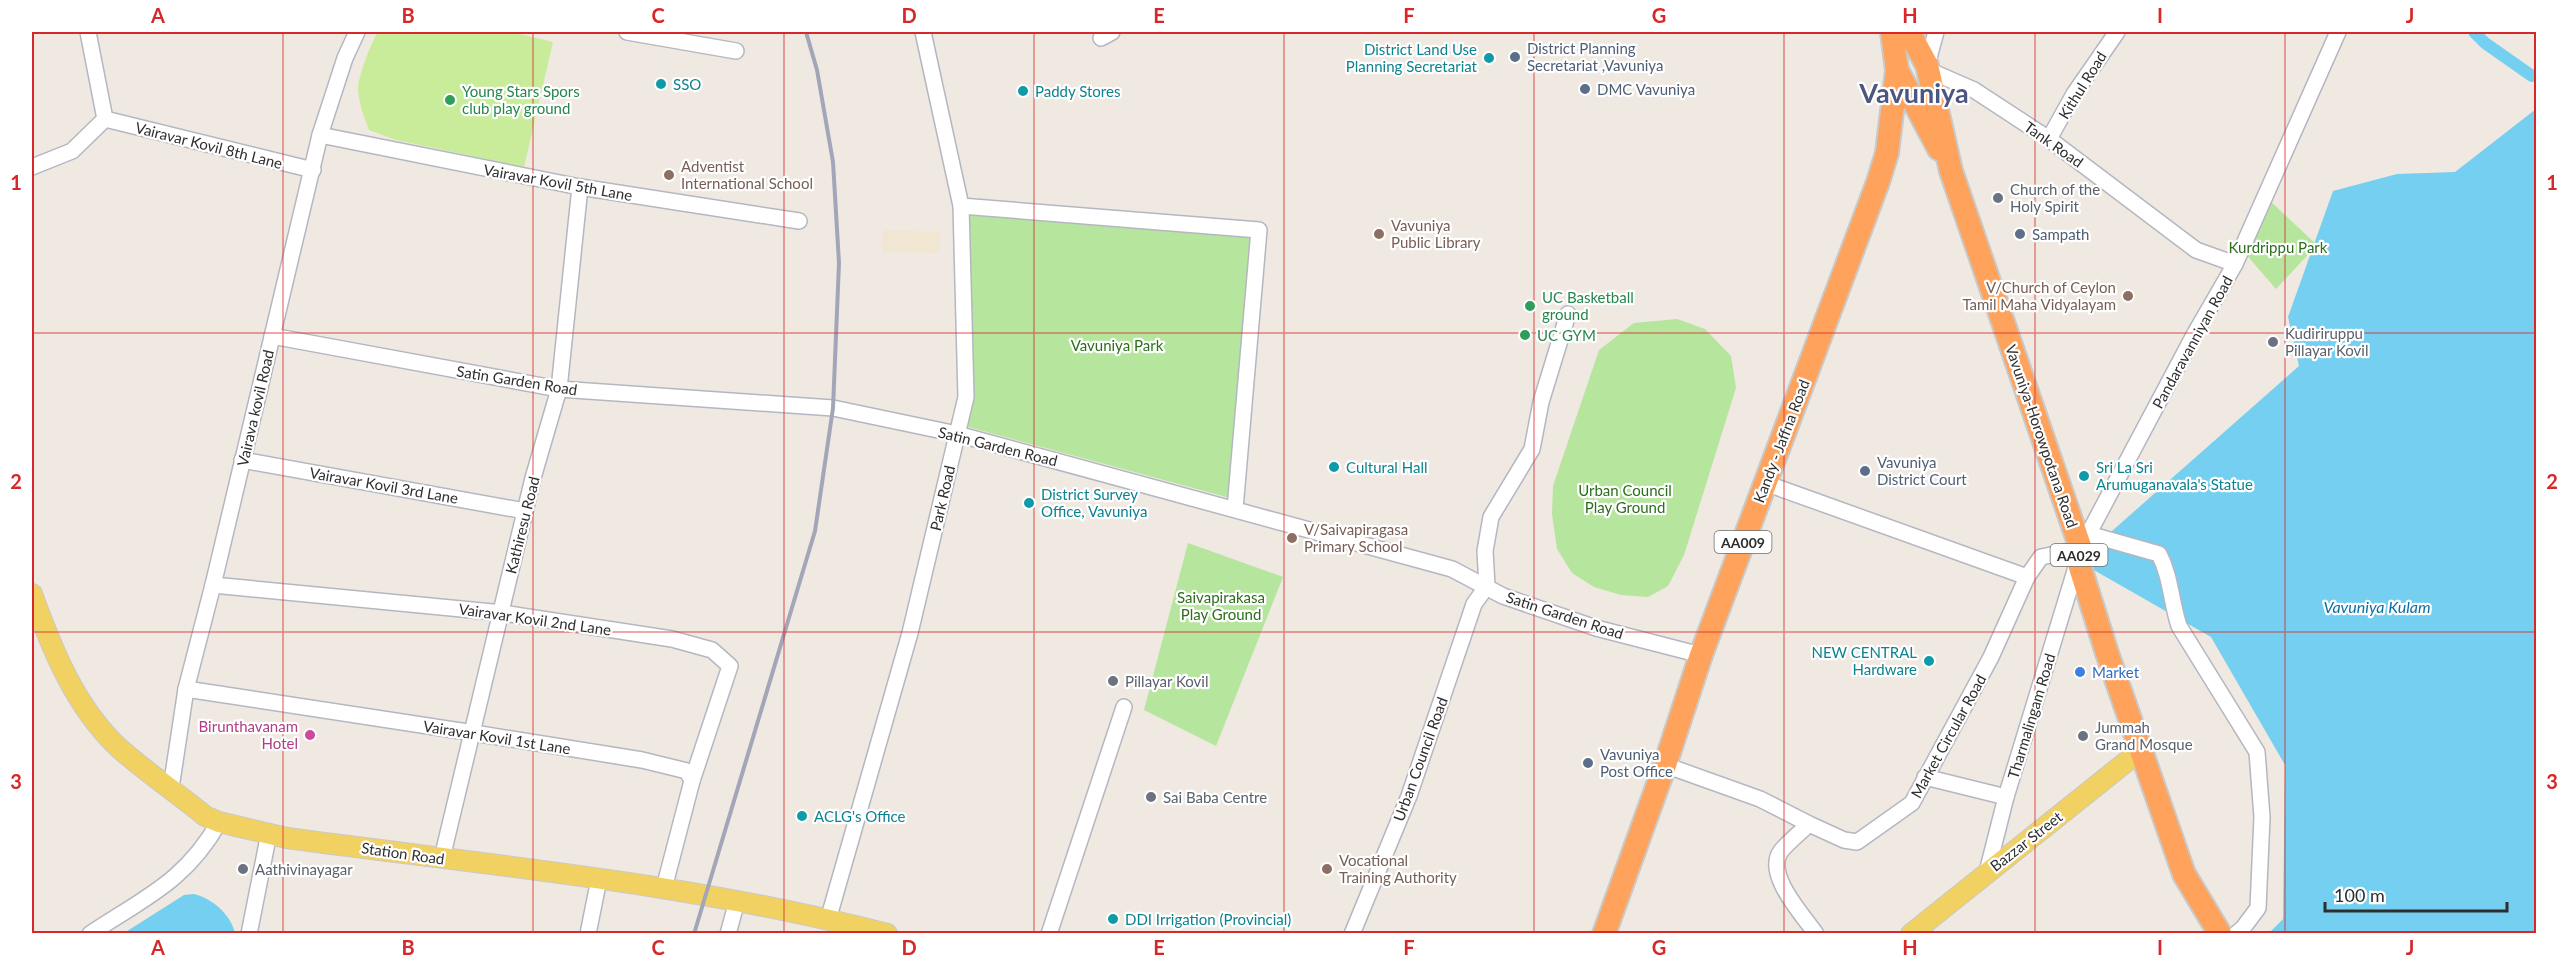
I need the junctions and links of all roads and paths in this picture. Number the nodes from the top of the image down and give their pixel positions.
1 (88, 32) edge
2 (357, 32) edge
3 (627, 32) edge
4 (923, 32) edge
5 (1892, 32) edge
6 (1936, 32) edge
7 (2117, 32) edge
8 (2338, 32) edge
9 (1917, 36) edge
10 (736, 51) dead end
11 (1928, 68) junction
12 (1896, 70) junction
13 (1913, 102) junction
14 (105, 119) junction
15 (1929, 132) junction
16 (320, 135) junction
17 (2049, 139) junction
18 (1891, 145) junction
19 (32, 167) edge
20 (313, 170) junction
21 (1951, 171) junction
22 (580, 187) junction
23 (961, 206) junction
24 (799, 221) dead end
25 (2235, 264) junction
26 (1568, 314) dead end
27 (272, 336) junction
28 (559, 389) junction
29 (957, 434) junction
30 (242, 460) junction
31 (1765, 483) junction
32 (1235, 509) junction
33 (525, 511) junction
34 (2080, 555) junction
35 (2027, 577) junction
36 (213, 585) junction
37 (1487, 586) junction
38 (32, 594) edge
39 (503, 613) junction
40 (1701, 655) junction
41 (186, 689) junction
42 (1124, 707) dead end
43 (474, 733) junction
44 (2141, 750) junction
45 (1665, 765) junction
46 (1925, 777) junction
47 (692, 781) junction
48 (171, 788) junction
49 (2006, 797) junction
50 (219, 822) junction
51 (1809, 824) junction
52 (269, 833) junction
53 (442, 858) junction
54 (1987, 872) junction
55 (599, 879) junction
56 (663, 888) junction
57 (737, 901) junction
58 (828, 920) junction
59 (90, 933) edge
60 (249, 933) edge
61 (588, 933) edge
62 (728, 933) edge
63 (887, 933) edge
64 (1049, 933) edge
65 (1352, 933) edge
66 (1604, 933) edge
67 (1816, 933) edge
68 (1911, 933) edge
69 (2220, 933) edge
70 (2236, 933) edge

1 - 14 street
2 - 16 street, Vairava kovil Road
3 - 10 street
4 - 23 street, Park Road
5 - 12 highway, AA009
6 - 11 street
7 - 17 street, Kithul Road
8 - 25 street, Pandaravanniyan Road
9 - 11 highway, Vavuniya-Horowpotana Road
9 - 12 highway
11 - 13 highway, Kandy - Jaffna Road / AA009
11 - 17 street, Tank Road
11 - 21 highway, Vavuniya-Horowpotana Road / AA029
12 - 13 highway, Vavuniya-Horowpotana Road / AA029
12 - 18 highway, Kandy - Jaffna Road / AA009
13 - 15 highway, Vavuniya-Horowpotana Road / AA029
13 - 18 highway, Kandy - Jaffna Road / AA009
14 - 19 street
14 - 20 street, Vairavar Kovil 8th Lane
15 - 18 highway
15 - 21 highway, Vavuniya-Horowpotana Road / AA029
16 - 20 street, Vairava kovil Road
16 - 22 street, Vairavar Kovil 5th Lane
17 - 25 street, Tank Road
18 - 31 highway, Kandy - Jaffna Road / AA009
20 - 27 street, Vairava kovil Road
21 - 34 highway, Vavuniya-Horowpotana Road / AA029
22 - 24 street, Vairavar Kovil 5th Lane
22 - 28 street, Kathiresu Road
23 - 29 street, Park Road
23 - 32 street
25 - 34 street, Pandaravanniyan Road
26 - 37 street
27 - 28 street, Satin Garden Road
27 - 30 street, Vairava kovil Road
28 - 29 street, Satin Garden Road
28 - 33 street, Kathiresu Road
29 - 32 street, Satin Garden Road
29 - 58 street, Park Road
30 - 33 street, Vairavar Kovil 3rd Lane
30 - 36 street, Vairava kovil Road
31 - 35 street
31 - 40 highway, Kandy - Jaffna Road / AA009
32 - 37 street, Satin Garden Road
33 - 39 street, Kathiresu Road
34 - 35 street, Market Circular Road
34 - 44 highway, Vavuniya-Horowpotana Road / AA029
34 - 49 street, Tharmalingam Road
34 - 70 street, Market Circular Road
35 - 46 street, Market Circular Road
36 - 39 street, Vairavar Kovil 2nd Lane
36 - 41 street, Vairava kovil Road
37 - 40 street, Satin Garden Road
37 - 65 street, Urban Council Road
38 - 48 main road, Station Road
39 - 43 street, Kathiresu Road
39 - 47 street, Vairavar Kovil 2nd Lane
40 - 45 highway, Kandy - Jaffna Road / AA009
41 - 43 street, Vairavar Kovil 1st Lane
41 - 48 street, Vairava kovil Road
42 - 64 street
43 - 47 street, Vairavar Kovil 1st Lane
43 - 53 street, Kathiresu Road
44 - 54 main road, Bazzar Street
44 - 69 highway, Vavuniya-Horowpotana Road / AA029
45 - 51 street, Market Circular Road
45 - 66 highway, Kandy - Jaffna Road / AA009
46 - 49 street
46 - 51 street, Market Circular Road
47 - 56 street
48 - 50 main road, Station Road
49 - 54 street, Tharmalingam Road
50 - 52 main road, Station Road
50 - 59 street
51 - 67 street
52 - 53 main road, Station Road
52 - 60 street
53 - 55 main road, Station Road
54 - 68 main road, Bazzar Street
55 - 56 main road, Station Road
55 - 61 street
56 - 57 main road, Station Road
57 - 58 main road, Station Road
57 - 62 street
58 - 63 main road, Station Road

